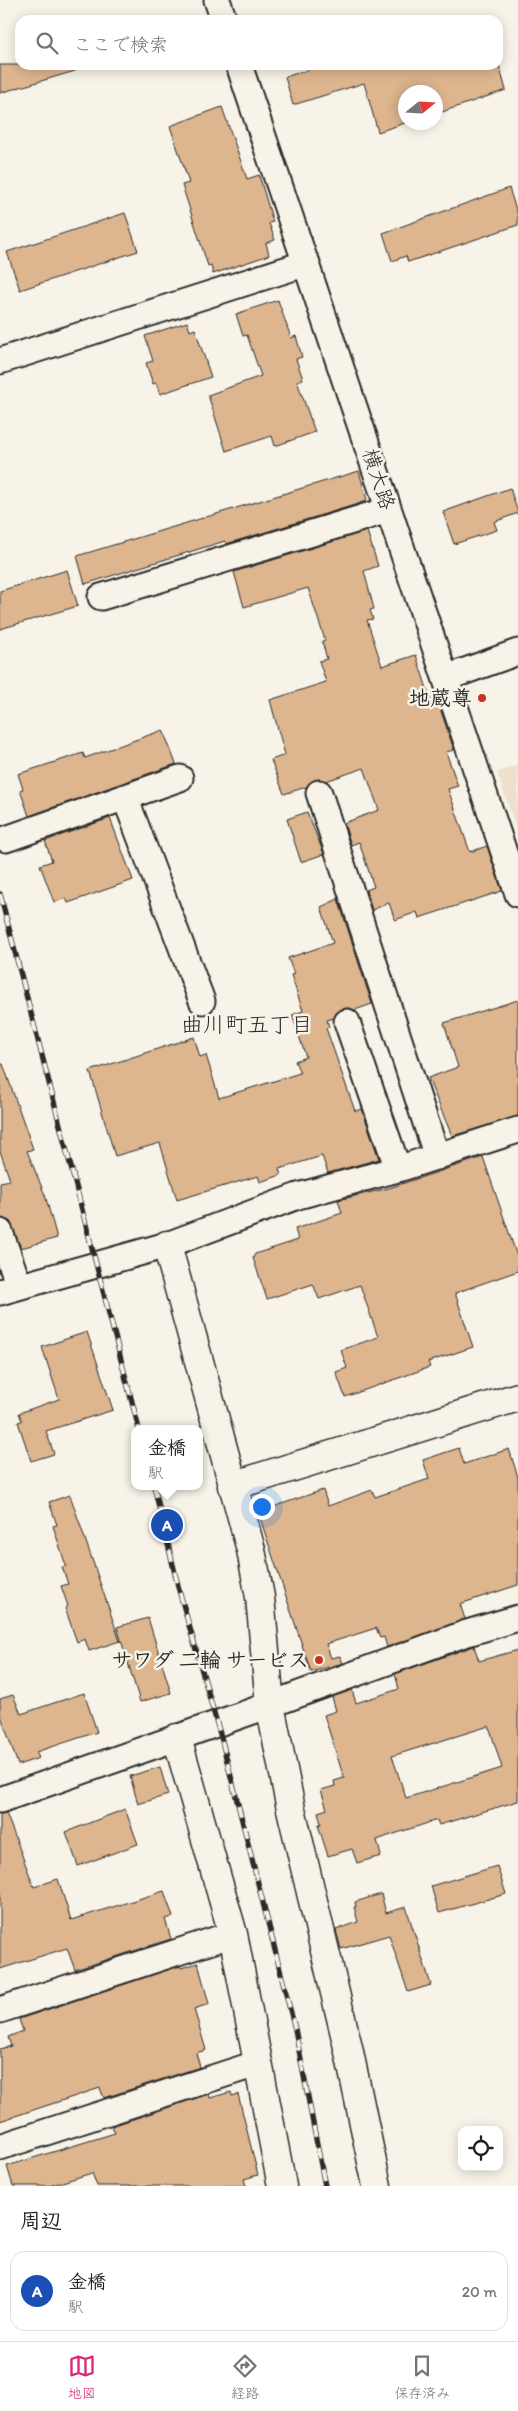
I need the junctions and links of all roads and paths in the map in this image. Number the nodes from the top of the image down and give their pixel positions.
1 (217, 0) edge
2 (222, 15) edge
3 (241, 70) edge
4 (307, 263) junction
5 (0, 361) edge
6 (388, 510) junction
7 (101, 596) dead end
8 (518, 652) edge
9 (446, 678) junction
10 (180, 778) dead end
11 (319, 794) dead end
12 (125, 797) junction
13 (6, 840) dead end
14 (518, 894) edge
15 (202, 1002) dead end
16 (347, 1022) dead end
17 (518, 1130) edge
18 (437, 1157) junction
19 (398, 1169) junction
20 (0, 1232) edge
21 (167, 1245) junction
22 (9, 1289) edge
23 (518, 1397) edge
24 (232, 1486) junction
25 (518, 1618) edge
26 (270, 1705) junction
27 (178, 1738) junction
28 (0, 1800) edge
29 (233, 1934) junction
30 (0, 2010) edge
31 (260, 2063) junction
32 (0, 2147) edge
33 (282, 2186) edge
34 (377, 2186) edge

1 - 2 street
3 - 4 street, 横大路
4 - 5 street
4 - 6 street, 横大路
6 - 7 street
6 - 9 street, 横大路
8 - 9 street
9 - 14 street, 横大路
10 - 12 street
11 - 18 street
12 - 13 street
12 - 15 street
16 - 19 street
17 - 18 street
18 - 19 street
19 - 21 street
20 - 22 street
21 - 22 street
21 - 24 street
23 - 24 street
24 - 26 street
25 - 26 street
26 - 27 street
26 - 34 street
27 - 28 street
27 - 29 street
29 - 30 street
29 - 31 street
31 - 32 street
31 - 33 street

